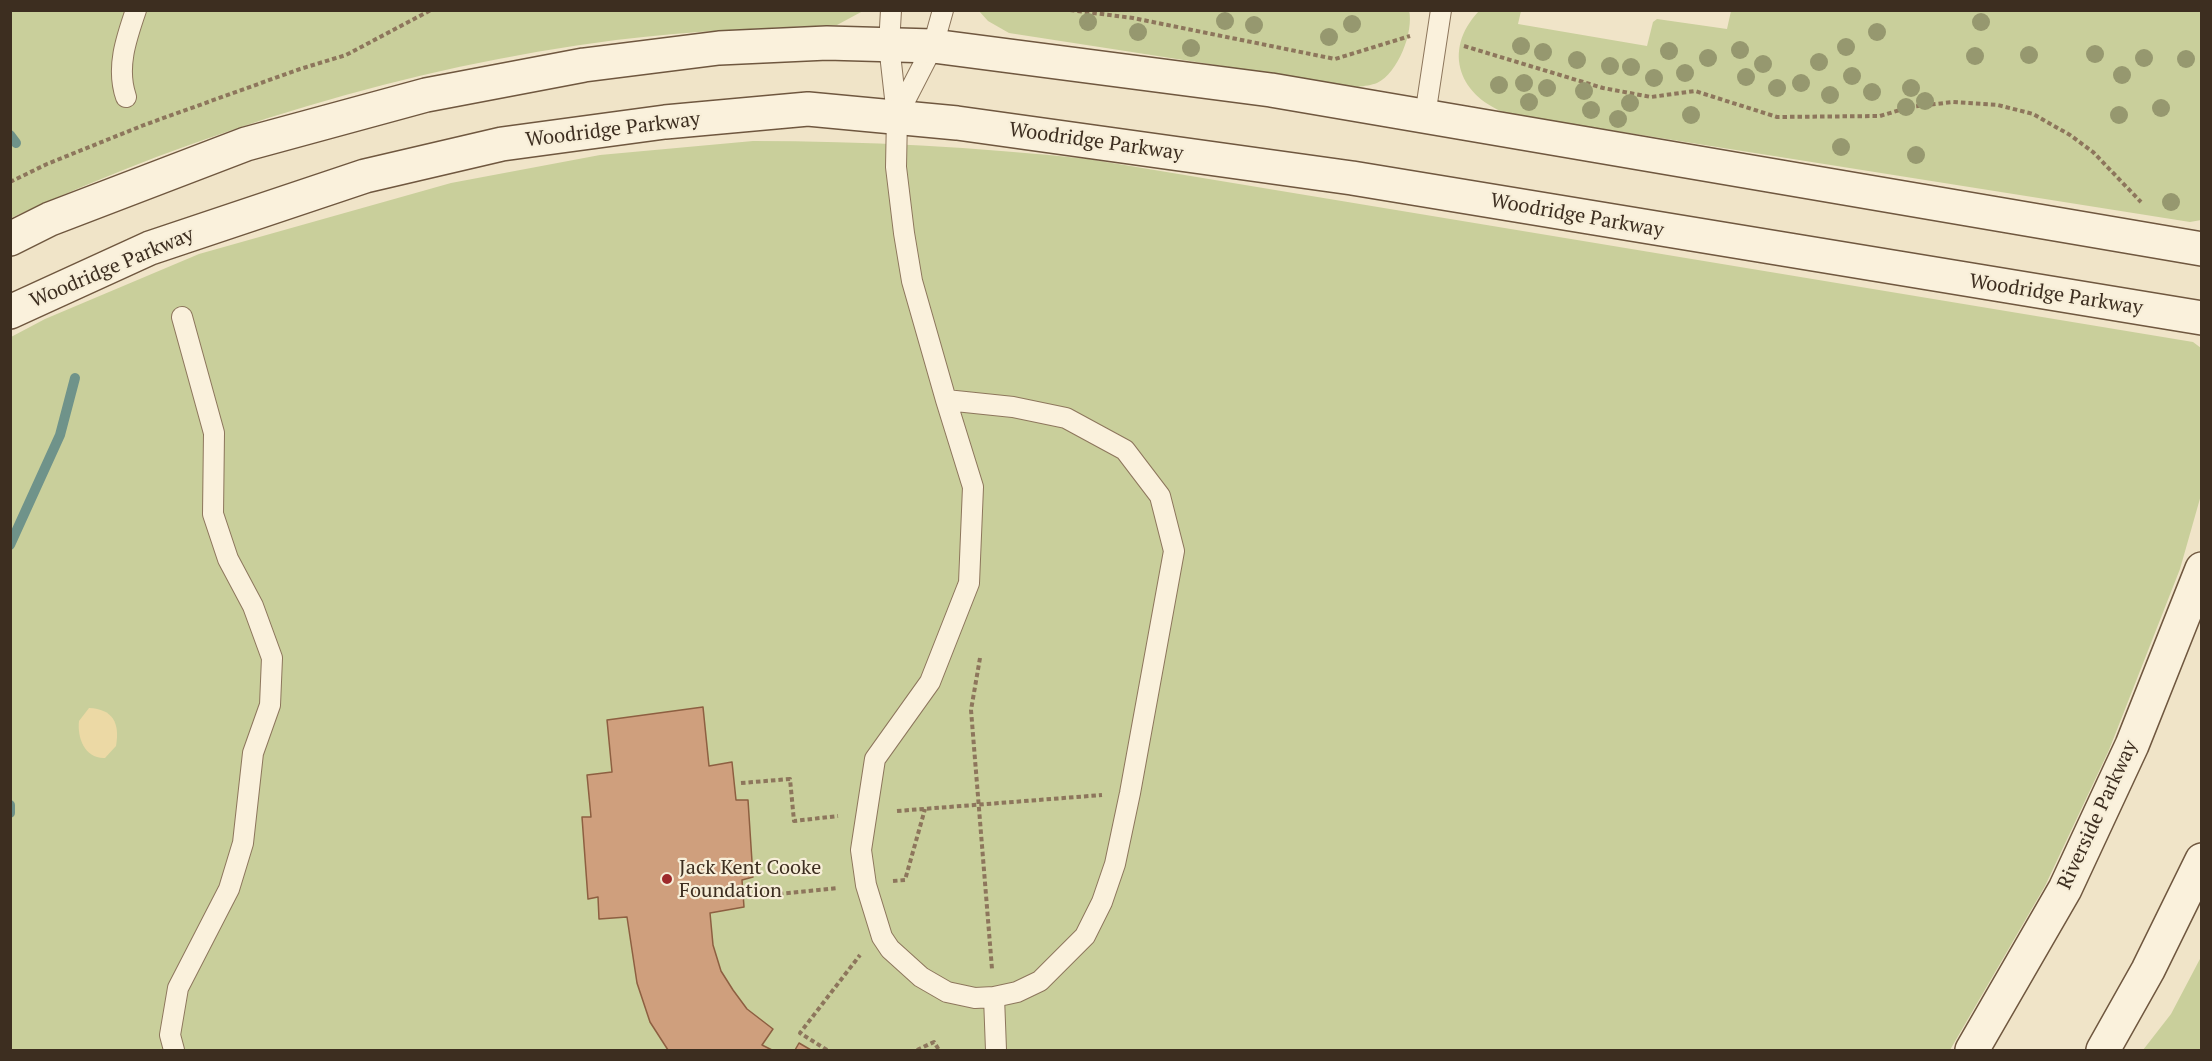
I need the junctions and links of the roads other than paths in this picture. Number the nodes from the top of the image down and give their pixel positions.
1 (136, 10) edge
2 (891, 10) edge
3 (943, 10) edge
4 (1441, 10) edge
5 (890, 45) junction
6 (933, 46) junction
7 (126, 97) dead end
8 (897, 116) junction
9 (1425, 116) junction
10 (10, 239) edge
11 (2202, 249) edge
12 (10, 312) edge
13 (182, 317) dead end
14 (2202, 318) edge
15 (946, 400) junction
16 (2202, 569) edge
17 (2202, 860) edge
18 (994, 997) junction
19 (174, 1050) edge
20 (996, 1050) edge
21 (1972, 1050) edge
22 (2103, 1050) edge

1 - 7 lane
2 - 5 lane
3 - 6 lane
4 - 9 lane
5 - 6 street
5 - 8 lane
5 - 10 street
6 - 8 lane
6 - 9 street
8 - 12 street, Woodridge Parkway
8 - 14 street, Woodridge Parkway
8 - 15 lane
9 - 11 street
13 - 19 lane
15 - 18 lane
15 - 18 lane
16 - 21 street, Riverside Parkway
17 - 22 street
18 - 20 lane

